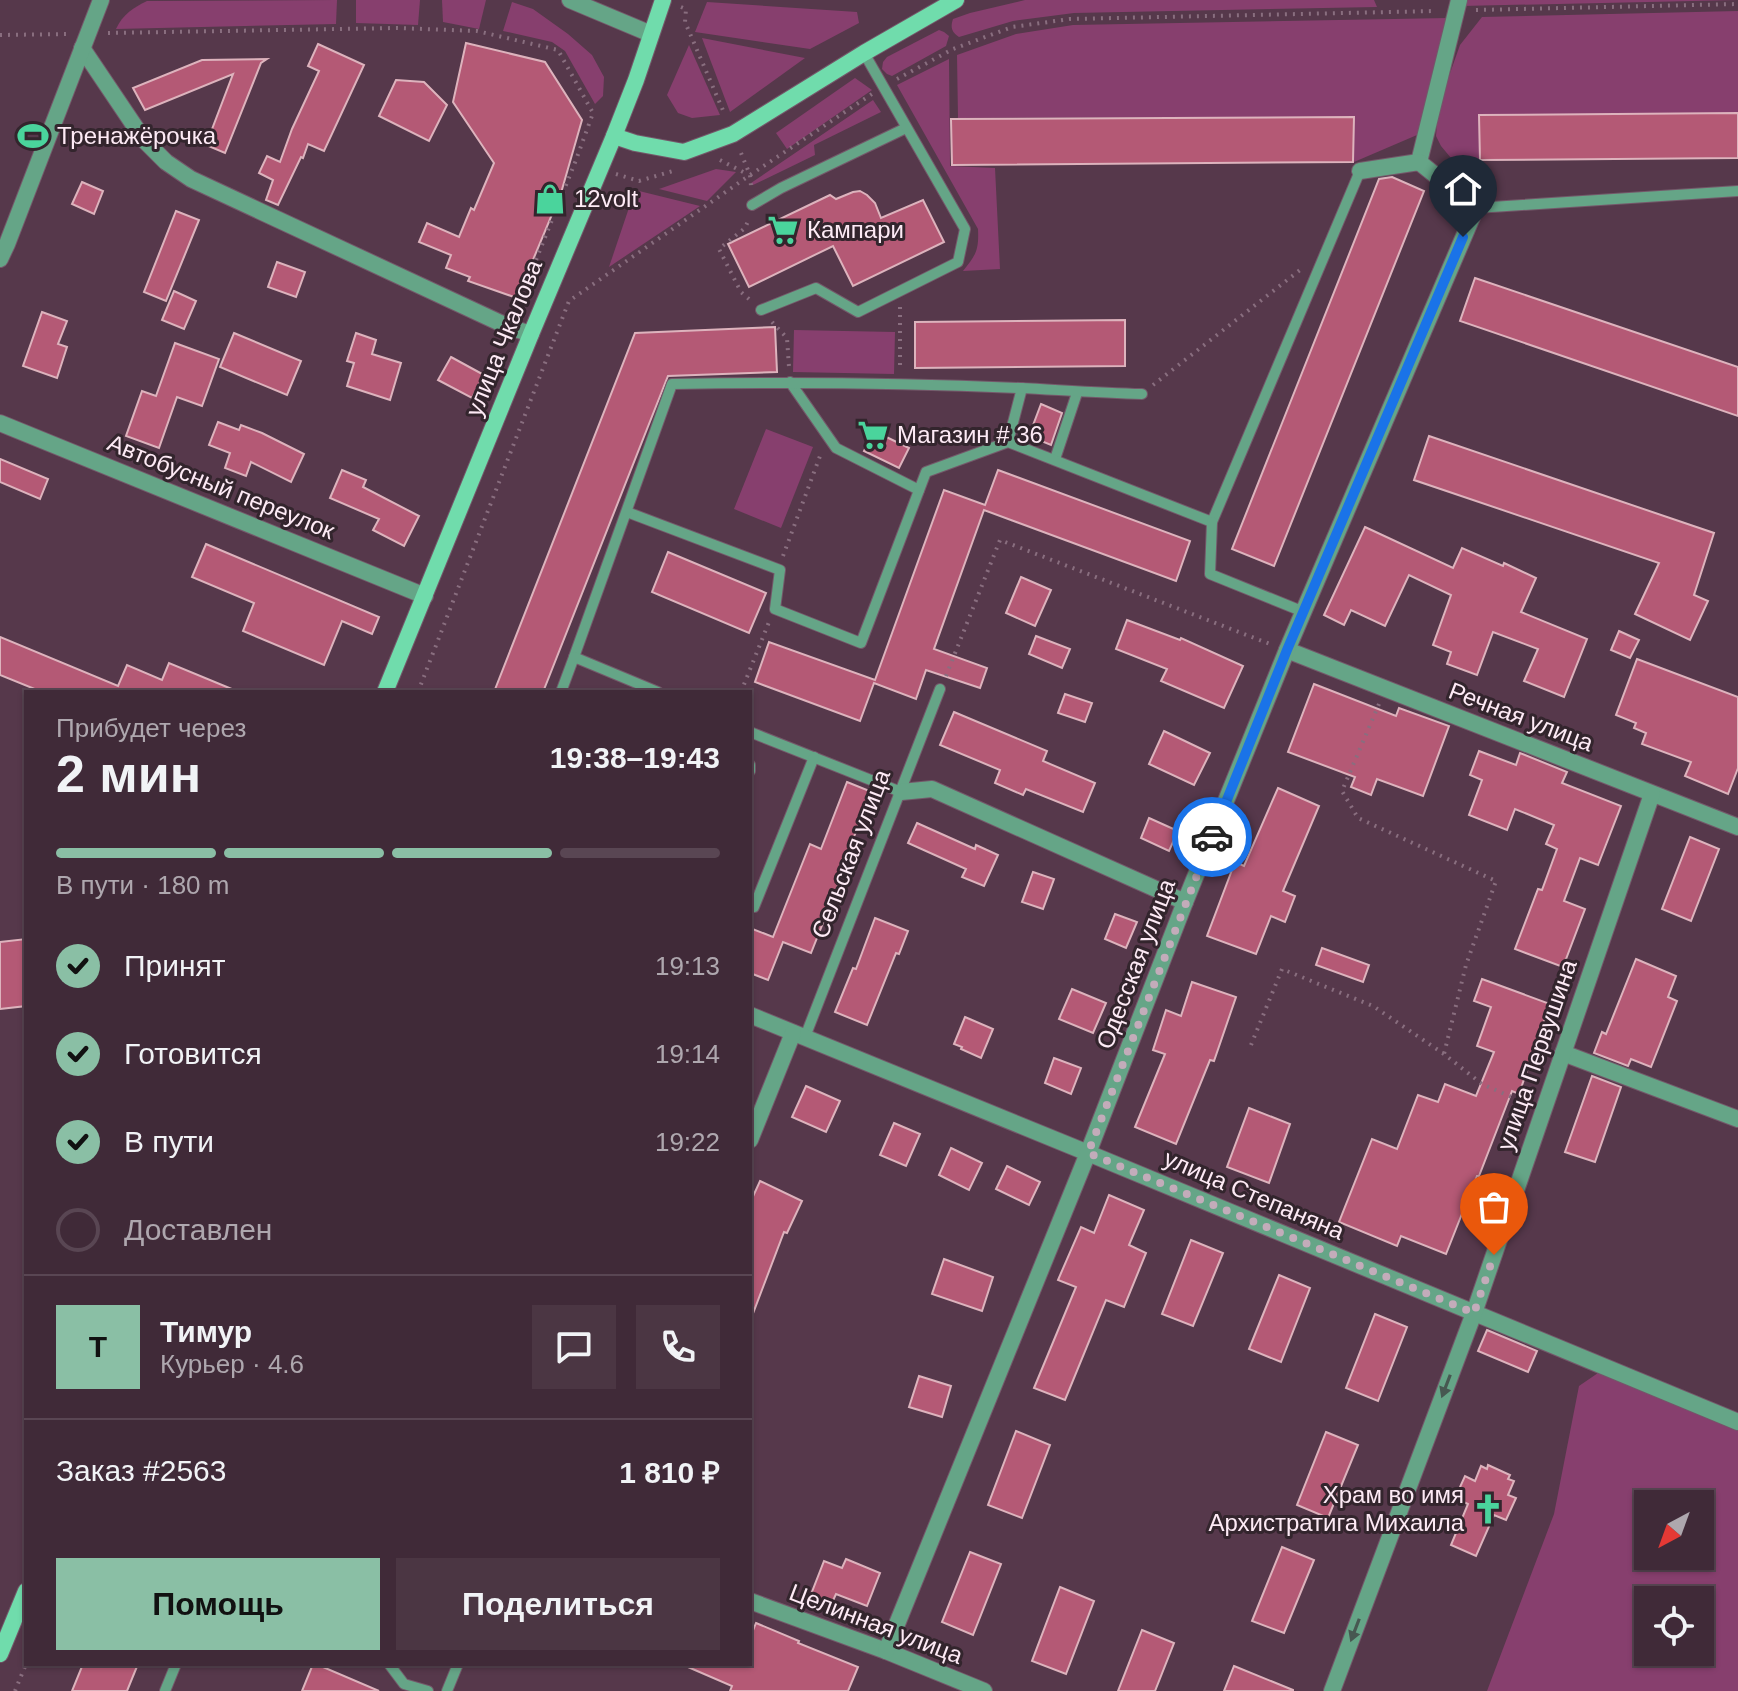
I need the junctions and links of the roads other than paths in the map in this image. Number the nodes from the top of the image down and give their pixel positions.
1 (101, 0) edge
2 (570, 0) edge
3 (956, 0) edge
4 (669, 2) edge
5 (1457, 5) edge
6 (651, 34) junction
7 (85, 41) junction
8 (864, 53) junction
9 (906, 128) junction
10 (614, 136) junction
11 (1419, 162) junction
12 (1360, 171) joint
13 (1738, 191) edge
14 (752, 205) road end
15 (1476, 208) junction
16 (0, 259) edge
17 (761, 310) road end
18 (531, 334) junction
19 (790, 382) junction
20 (1022, 388) junction
21 (1077, 393) junction
22 (1142, 394) road end
23 (0, 423) edge
24 (1008, 442) junction
25 (1055, 459) junction
26 (919, 490) junction
27 (627, 512) junction
28 (1212, 522) junction
29 (425, 596) junction
30 (1304, 612) junction
31 (1287, 650) junction
32 (574, 657) junction
33 (940, 689) road end
34 (386, 690) edge
35 (562, 690) edge
36 (653, 690) edge
37 (752, 733) edge
38 (814, 757) junction
39 (901, 792) junction
40 (1652, 794) junction
41 (1738, 827) edge
42 (1185, 902) junction
43 (752, 906) edge
44 (752, 1016) edge
45 (799, 1035) junction
46 (1563, 1053) junction
47 (1738, 1119) edge
48 (752, 1136) edge
49 (1088, 1153) junction
50 (1474, 1313) junction
51 (1738, 1422) edge
52 (24, 1596) edge
53 (752, 1602) edge
54 (886, 1651) junction
55 (0, 1654) edge
56 (175, 1666) edge
57 (390, 1666) edge
58 (457, 1666) edge
59 (402, 1687) edge
60 (165, 1691) edge
61 (428, 1691) edge
62 (447, 1691) edge
63 (984, 1691) edge
64 (1332, 1691) edge

1 - 7 street
2 - 6 street
3 - 8 main road
4 - 6 main road, улица Чкалова
5 - 11 street
6 - 10 main road, улица Чкалова
7 - 16 street
7 - 18 street
8 - 9 lane
8 - 10 main road
9 - 14 lane
9 - 17 lane
10 - 18 main road, улица Чкалова
11 - 12 street
11 - 15 street
12 - 28 lane
13 - 15 lane
15 - 30 street, Одесская улица
18 - 29 main road, улица Чкалова
19 - 20 lane
19 - 26 lane
19 - 27 lane
20 - 21 lane
20 - 24 lane
21 - 22 lane
21 - 25 lane
23 - 29 street, Автобусный переулок
24 - 25 lane
24 - 26 lane
25 - 28 lane
26 - 27 lane
27 - 32 lane
28 - 30 lane
29 - 34 main road, улица Чкалова
30 - 31 street, Одесская улица
31 - 40 street, Речная улица
31 - 42 street, Одесская улица
32 - 35 lane
32 - 36 lane
33 - 39 lane, Сельская улица
37 - 38 lane
38 - 39 lane
38 - 43 lane
39 - 42 street
39 - 45 lane, Сельская улица
40 - 41 street, Речная улица
40 - 46 street, улица Первушина
42 - 49 street, Одесская улица
44 - 45 street, улица Степаняна
45 - 48 street, Сельская улица
45 - 49 street, улица Степаняна
46 - 47 street
46 - 50 street, улица Первушина
49 - 50 street, улица Степаняна
49 - 54 street, Одесская улица
50 - 51 street, улица Степаняна
50 -> 64 street, улица Первушина
52 - 55 main road
53 - 54 street, Целинная улица
54 - 63 street, Целинная улица
56 - 60 lane
57 - 59 lane
58 - 62 lane
59 - 61 lane

